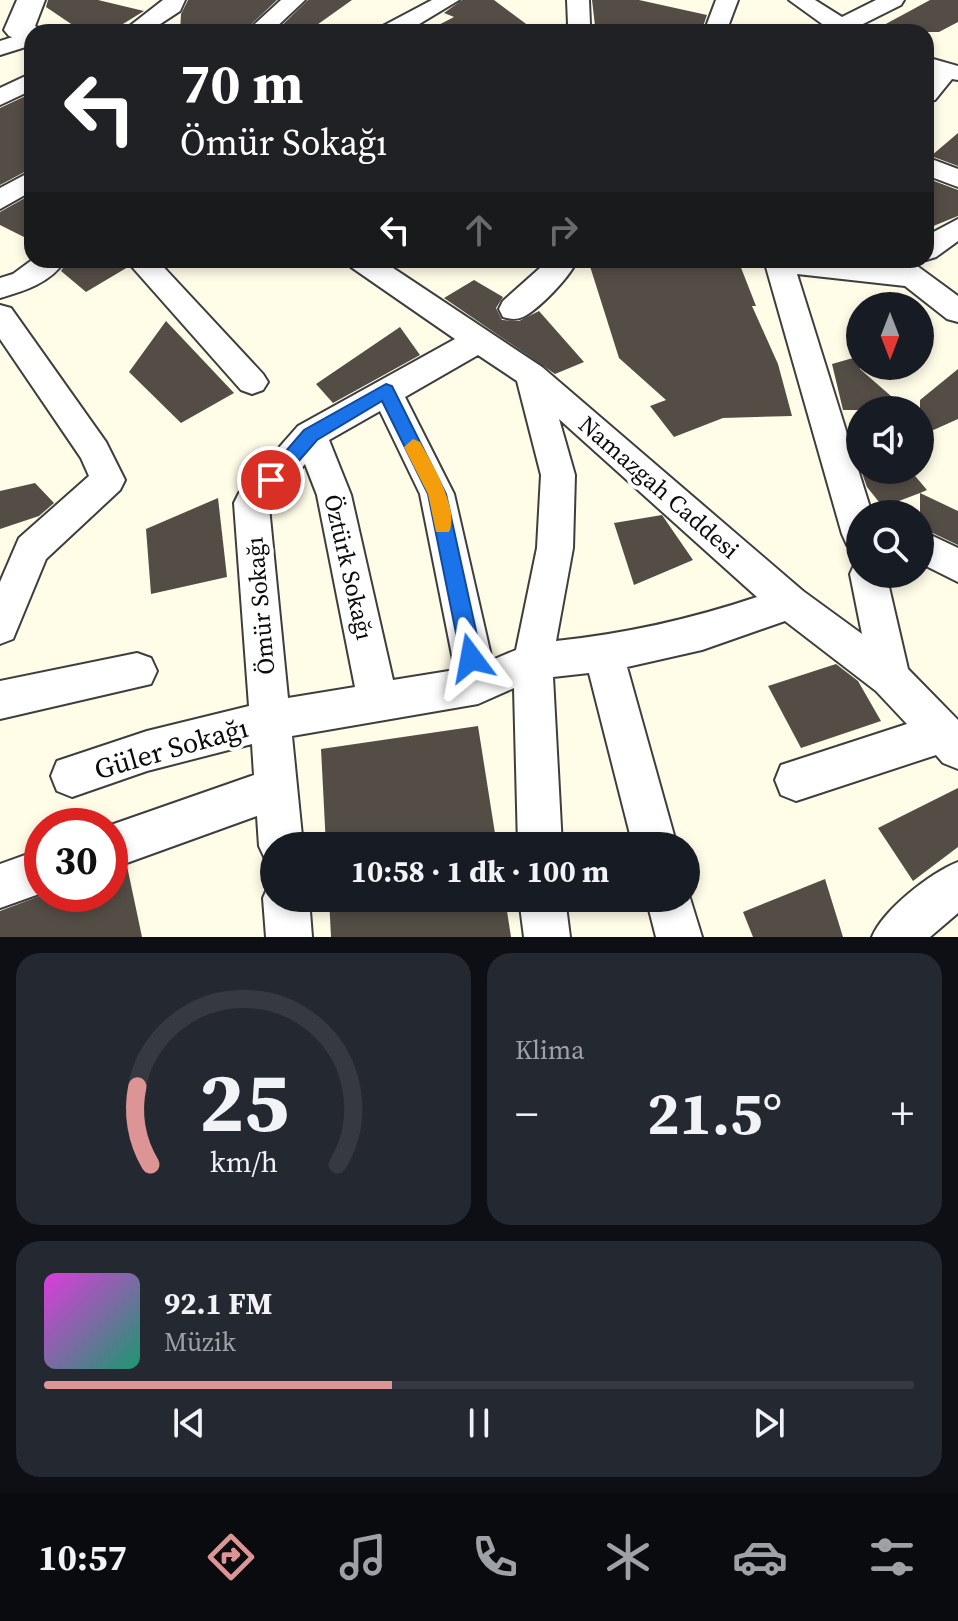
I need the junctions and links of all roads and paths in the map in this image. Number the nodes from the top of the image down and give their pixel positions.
1 (31, 0) edge
2 (174, 0) edge
3 (294, 0) edge
4 (402, 0) edge
5 (448, 0) edge
6 (578, 0) edge
7 (727, 0) edge
8 (800, 0) edge
9 (893, 0) edge
10 (145, 24) edge
11 (266, 24) edge
12 (394, 24) edge
13 (405, 24) edge
14 (579, 24) edge
15 (718, 24) edge
16 (832, 24) edge
17 (851, 24) edge
18 (24, 32) edge
19 (24, 39) edge
20 (0, 48) edge
21 (24, 84) edge
22 (0, 98) edge
23 (934, 168) edge
24 (958, 179) edge
25 (24, 184) edge
26 (0, 200) edge
27 (958, 228) edge
28 (934, 244) edge
29 (40, 268) edge
30 (147, 268) edge
31 (372, 268) edge
32 (560, 268) edge
33 (782, 268) edge
34 (906, 268) edge
35 (0, 288) edge
36 (514, 309) dead end
37 (958, 311) edge
38 (0, 316) edge
39 (477, 341) junction
40 (531, 375) junction
41 (252, 382) dead end
42 (386, 391) junction
43 (310, 435) junction
44 (853, 500) edge
45 (934, 553) edge
46 (958, 566) edge
47 (871, 588) edge
48 (790, 603) junction
49 (0, 627) edge
50 (604, 654) junction
51 (533, 661) junction
52 (137, 671) dead end
53 (890, 678) junction
54 (478, 685) junction
55 (0, 700) edge
56 (378, 702) junction
57 (270, 720) junction
58 (950, 741) edge
59 (72, 776) dead end
60 (796, 780) dead end
61 (276, 788) junction
62 (280, 832) edge
63 (539, 832) edge
64 (651, 832) edge
65 (128, 841) edge
66 (24, 877) edge
67 (958, 884) edge
68 (0, 886) edge
69 (287, 912) edge
70 (544, 912) edge
71 (673, 912) edge
72 (289, 937) edge
73 (547, 937) edge
74 (679, 937) edge
75 (895, 937) edge

1 - 18 street
2 - 10 street
3 - 11 street
4 - 12 street
5 - 13 street
6 - 14 street
7 - 15 street
8 - 16 street
9 - 17 street
19 - 20 street
21 - 22 street
23 - 24 street
25 - 26 street
27 - 28 street
29 - 35 street
30 - 41 street
31 - 39 street, Namazgah Caddesi
32 - 36 street
33 - 44 street
34 - 37 street
38 - 49 street
39 - 40 street, Namazgah Caddesi
39 - 42 street, Ömür Sokağı
40 - 48 street, Namazgah Caddesi
40 - 51 street
42 - 43 street, Ömür Sokağı
42 - 54 street
43 - 56 street, Öztürk Sokağı
43 - 57 street, Ömür Sokağı
45 - 46 street
47 - 53 street
48 - 50 street, Güler Sokağı
48 - 53 street, Namazgah Caddesi
50 - 51 street, Güler Sokağı
50 - 64 street
51 - 54 street, Güler Sokağı
51 - 63 street
52 - 55 street
53 - 58 street, Namazgah Caddesi
54 - 56 street, Güler Sokağı
56 - 57 street, Güler Sokağı
57 - 59 street, Güler Sokağı
57 - 61 street, Ömür Sokağı
58 - 60 street, Namazgah Caddesi
61 - 62 street, Ömür Sokağı
61 - 65 street
66 - 68 street
67 - 75 street
69 - 72 street
70 - 73 street
71 - 74 street

